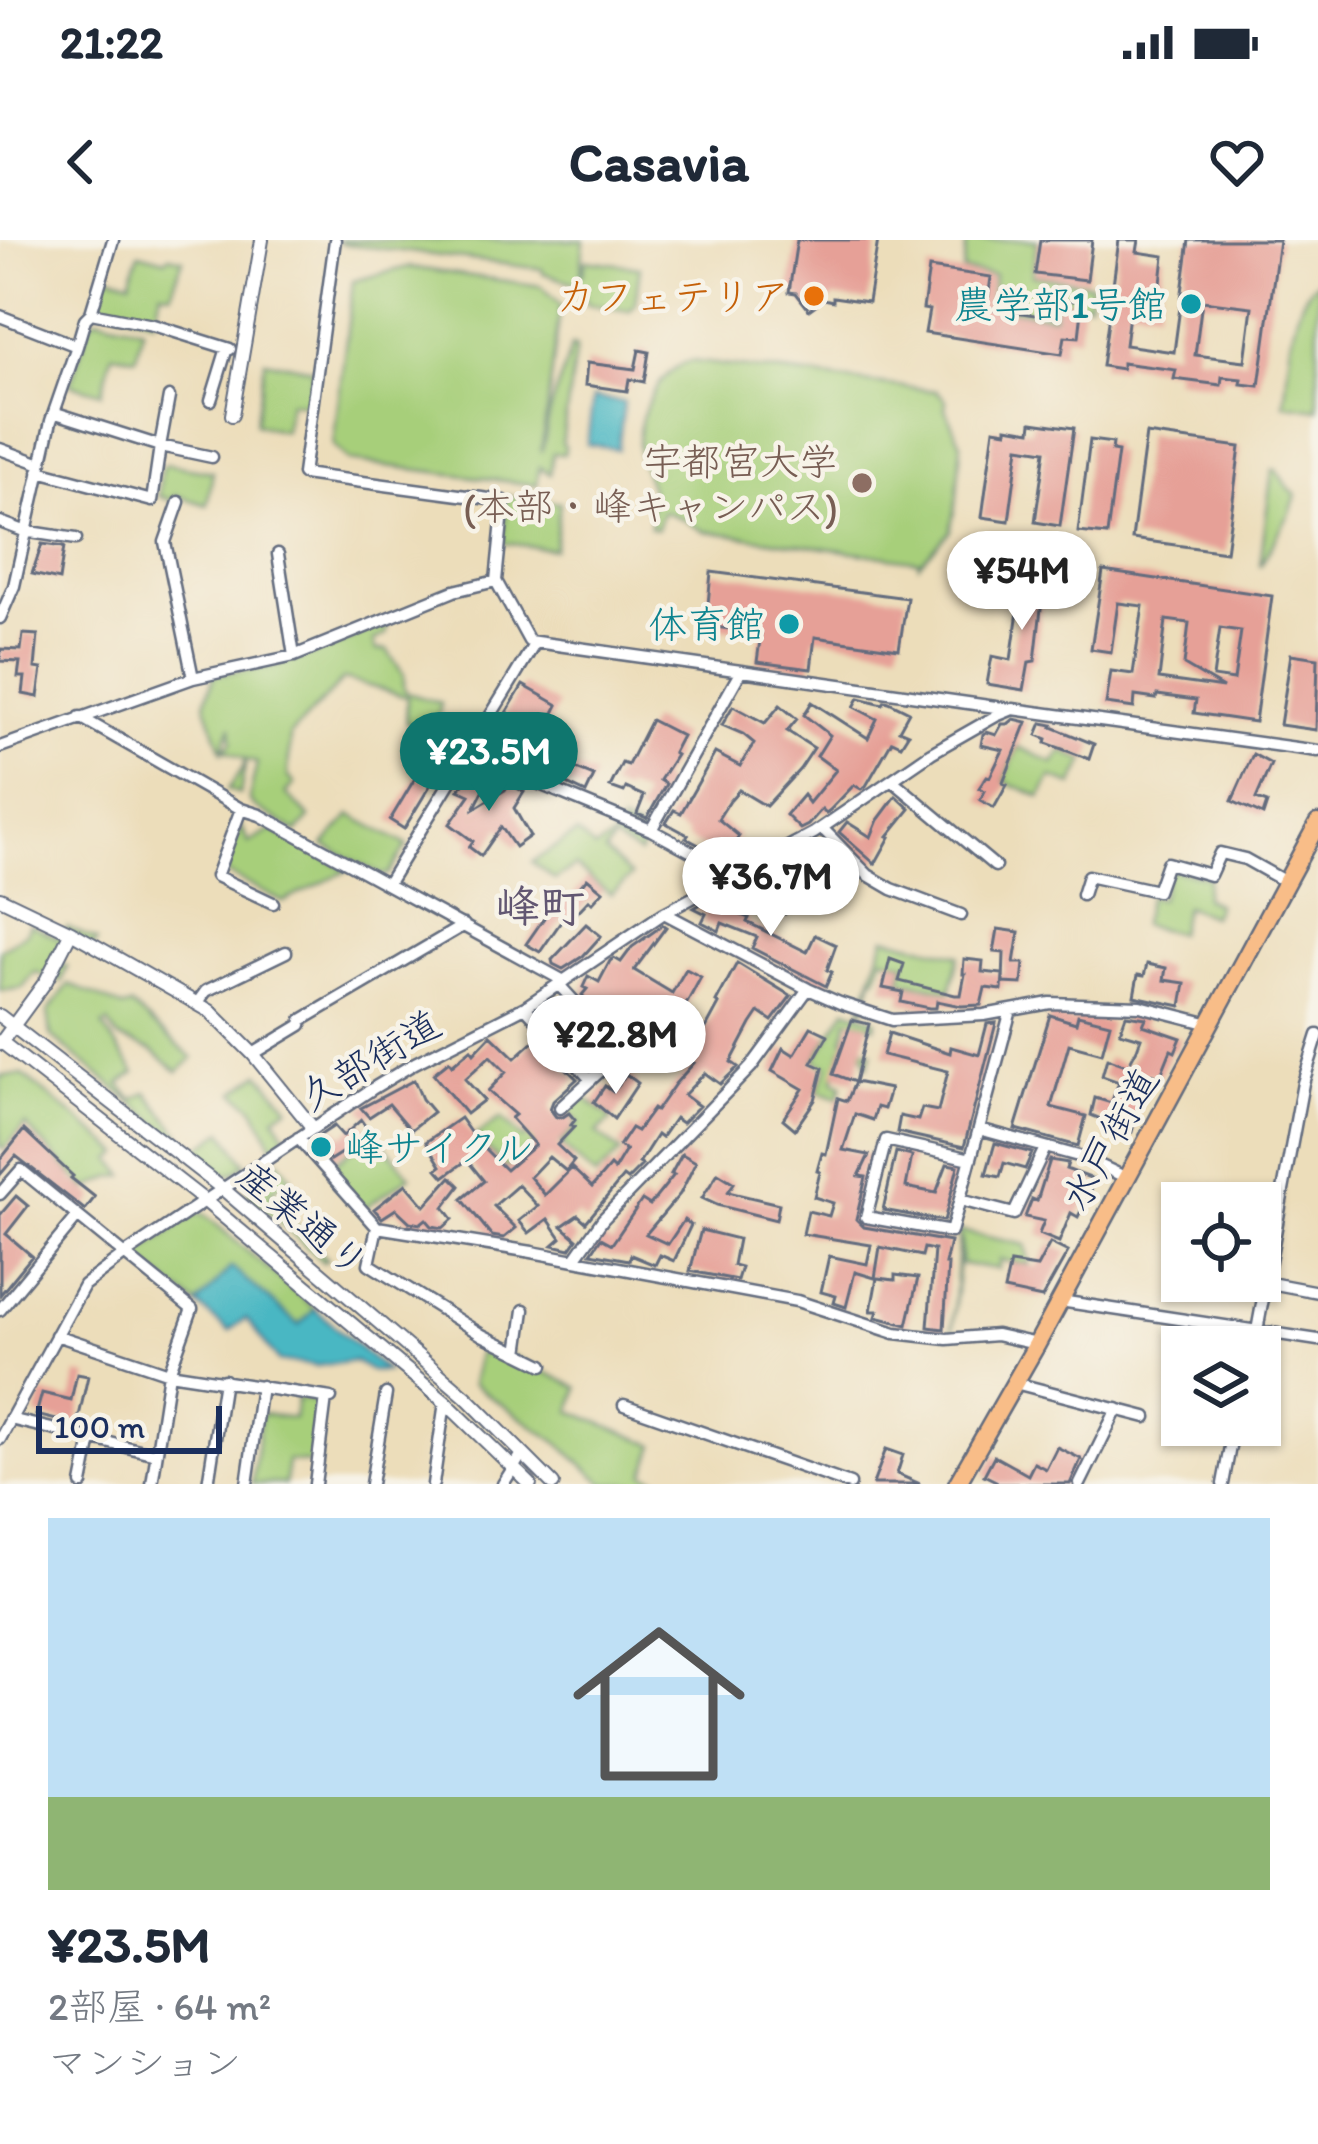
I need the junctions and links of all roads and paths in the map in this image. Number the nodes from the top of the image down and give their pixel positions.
1 (113, 240) edge
2 (262, 240) edge
3 (335, 240) edge
4 (91, 313) junction
5 (0, 316) edge
6 (76, 346) junction
7 (169, 397) dead end
8 (211, 400) dead end
9 (56, 413) junction
10 (232, 415) dead end
11 (160, 446) junction
12 (0, 449) edge
13 (212, 457) dead end
14 (40, 467) junction
15 (179, 502) dead end
16 (0, 522) edge
17 (24, 531) junction
18 (76, 539) dead end
19 (278, 554) dead end
20 (496, 581) junction
21 (1, 614) edge
22 (535, 643) junction
23 (294, 656) junction
24 (742, 671) junction
25 (193, 677) junction
26 (1013, 710) junction
27 (80, 717) junction
28 (0, 730) edge
29 (1, 747) edge
30 (1318, 752) edge
31 (469, 755) junction
32 (892, 780) junction
33 (242, 809) junction
34 (1318, 824) edge
35 (822, 828) junction
36 (651, 830) junction
37 (995, 866) dead end
38 (733, 874) junction
39 (1286, 882) junction
40 (388, 883) junction
41 (1082, 895) dead end
42 (0, 898) edge
43 (272, 903) dead end
44 (664, 913) junction
45 (961, 915) dead end
46 (464, 925) junction
47 (71, 932) junction
48 (286, 952) dead end
49 (561, 983) junction
50 (808, 989) junction
51 (198, 1002) junction
52 (525, 1007) junction
53 (1011, 1010) junction
54 (0, 1016) edge
55 (1210, 1024) junction
56 (13, 1027) junction
57 (1318, 1035) edge
58 (0, 1042) edge
59 (253, 1054) junction
60 (590, 1080) junction
61 (1303, 1083) junction
62 (1318, 1087) edge
63 (560, 1108) dead end
64 (312, 1127) junction
65 (979, 1130) junction
66 (298, 1138) junction
67 (1046, 1148) junction
68 (970, 1159) junction
69 (1126, 1178) junction
70 (223, 1189) junction
71 (0, 1194) edge
72 (1281, 1198) edge
73 (960, 1200) junction
74 (205, 1201) junction
75 (77, 1216) junction
76 (376, 1227) junction
77 (124, 1255) junction
78 (574, 1260) junction
79 (1281, 1285) edge
80 (1318, 1292) edge
81 (1060, 1301) junction
82 (0, 1310) edge
83 (524, 1310) dead end
84 (1220, 1326) edge
85 (56, 1335) junction
86 (1281, 1335) edge
87 (1318, 1340) edge
88 (1036, 1344) junction
89 (518, 1353) junction
90 (543, 1365) dead end
91 (169, 1373) junction
92 (224, 1380) junction
93 (1015, 1383) junction
94 (261, 1387) junction
95 (386, 1394) dead end
96 (445, 1402) junction
97 (624, 1405) dead end
98 (1117, 1409) junction
99 (1146, 1417) dead end
100 (10, 1419) junction
101 (91, 1438) junction
102 (0, 1439) edge
103 (1230, 1446) edge
104 (156, 1454) junction
105 (522, 1454) junction
106 (513, 1468) junction
107 (962, 1482) edge
108 (845, 1483) edge
109 (82, 1484) edge
110 (152, 1484) edge
111 (208, 1484) edge
112 (247, 1484) edge
113 (316, 1484) edge
114 (371, 1484) edge
115 (433, 1484) edge
116 (503, 1484) edge
117 (530, 1484) edge
118 (553, 1484) edge
119 (1080, 1484) edge
120 (1223, 1484) edge

1 - 4 street
2 - 10 street
3 - 20 street
4 - 6 street
4 - 8 street
5 - 6 street
6 - 9 street
7 - 11 street
9 - 11 street
9 - 14 street
11 - 13 street
11 - 14 street
12 - 14 street
14 - 17 street
15 - 25 street
16 - 17 street
17 - 18 street
17 - 21 street
19 - 23 street
20 - 22 street
20 - 23 street
22 - 24 street
22 - 31 street
23 - 25 street
24 - 26 street
24 - 36 street
25 - 27 street
26 - 30 street
26 - 32 street, 久部街道
27 - 29 street
27 - 33 street
28 - 29 street
31 - 36 street
31 - 40 street
32 - 35 street, 久部街道
32 - 37 street
33 - 40 street
33 - 43 street
34 - 39 highway, 水戸街道
35 - 38 street, 久部街道
35 - 45 street
36 - 38 street
38 - 44 street, 久部街道
39 - 41 street
39 - 55 highway, 水戸街道
40 - 46 street
42 - 47 street
44 - 49 street, 久部街道
44 - 50 street
46 - 49 street
46 - 59 street
47 - 51 street
47 - 56 street
48 - 51 street
49 - 52 street, 久部街道
49 - 60 street
50 - 53 street
50 - 78 street
51 - 59 street
52 - 60 street
52 - 64 street, 久部街道
53 - 55 street
53 - 65 street
54 - 56 street, 産業通り
55 - 69 highway, 水戸街道
56 - 58 street
56 - 70 street, 産業通り
57 - 61 street
58 - 74 street, 産業通り
59 - 64 street
60 - 63 street
61 - 62 street
61 - 72 street
64 - 66 street, 久部街道
65 - 67 street
65 - 68 street
66 - 70 street, 久部街道
66 - 76 street
67 - 69 street
67 - 73 street
68 - 73 street
68 - 73 street
69 - 81 highway, 水戸街道
70 - 74 street, 久部街道
70 - 105 street, 産業通り
71 - 75 street
74 - 77 street, 久部街道
74 - 96 street, 産業通り
75 - 77 street
75 - 82 street
76 - 78 street
76 - 89 street
77 - 85 street, 久部街道
77 - 91 street
78 - 88 street
79 - 80 street
81 - 84 street
81 - 88 highway, 水戸街道
83 - 89 street
85 - 91 street
85 - 100 street, 久部街道
86 - 87 street
88 - 93 highway, 水戸街道
89 - 90 street
91 - 92 street
91 - 104 street
92 - 94 street
92 - 111 street
93 - 98 street
93 - 107 highway, 水戸街道
94 - 112 street
94 - 113 street
95 - 114 street
96 - 106 street, 産業通り
96 - 115 street
97 - 108 street
98 - 99 street
98 - 119 street
100 - 101 street
100 - 102 street, 久部街道
101 - 104 street
101 - 109 street
103 - 120 street
104 - 110 street
105 - 106 street
105 - 118 street, 産業通り
106 - 116 street
106 - 117 street, 産業通り

